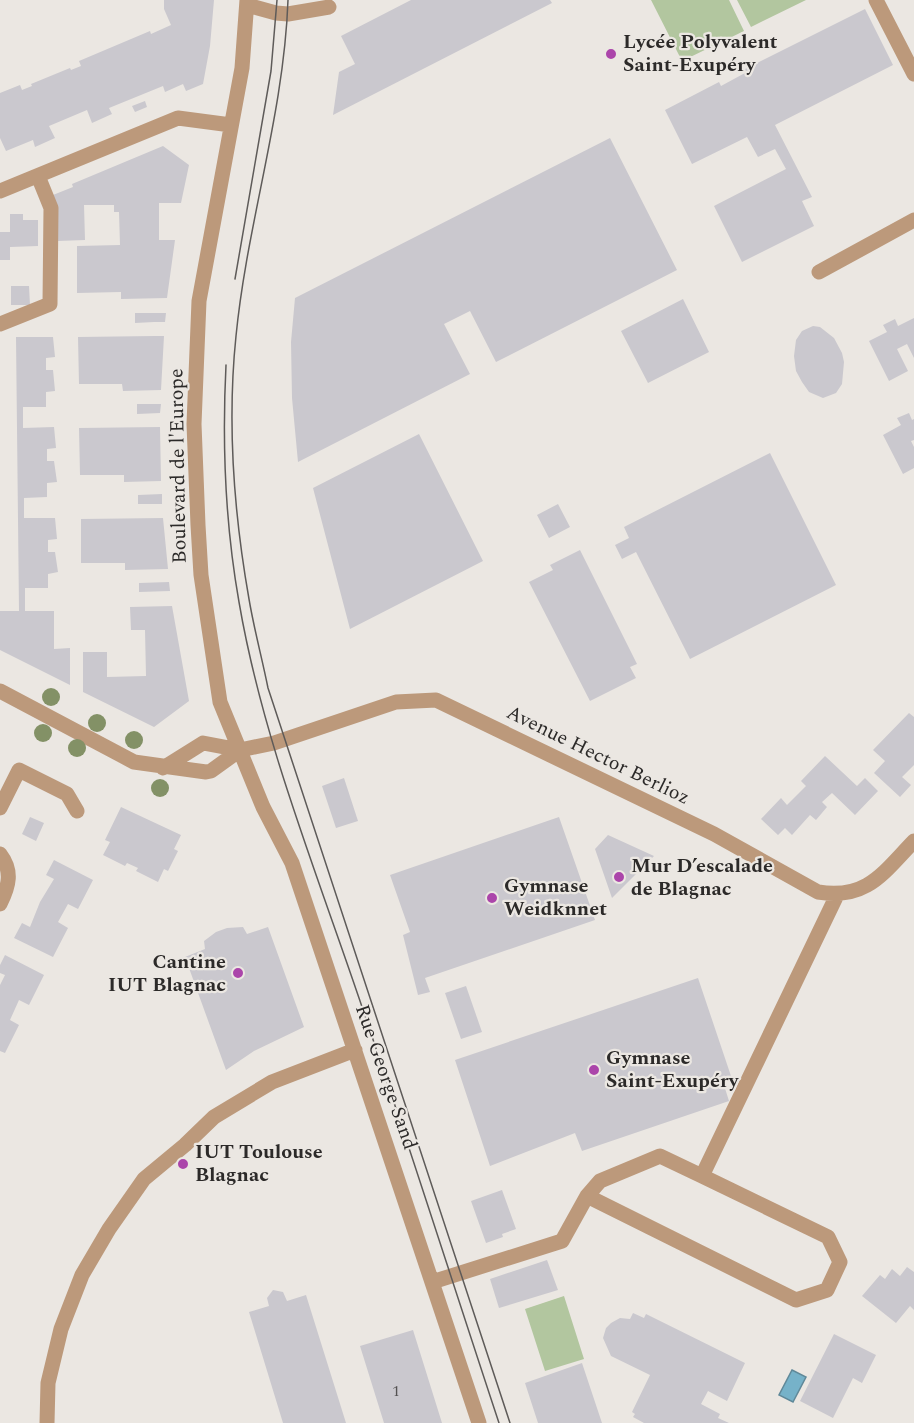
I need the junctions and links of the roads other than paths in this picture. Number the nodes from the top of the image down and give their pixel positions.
1 (876, 0) edge
2 (247, 3) edge
3 (329, 7) dead end
4 (914, 74) edge
5 (231, 125) junction
6 (38, 176) junction
7 (0, 191) edge
8 (914, 220) edge
9 (819, 272) dead end
10 (0, 324) edge
11 (0, 692) edge
12 (240, 750) junction
13 (163, 768) junction
14 (0, 808) edge
15 (77, 811) dead end
16 (914, 841) edge
17 (0, 854) edge
18 (837, 895) junction
19 (0, 904) edge
20 (355, 1050) junction
21 (702, 1176) junction
22 (587, 1196) junction
23 (432, 1282) junction
24 (47, 1423) edge
25 (479, 1423) edge

1 - 4 street
2 - 3 street
2 - 5 street, Boulevard de l'Europe
5 - 6 street
5 - 12 street, Boulevard de l'Europe
6 - 7 street
6 - 10 street
8 - 9 street
11 - 13 street
12 - 13 street
12 - 13 street
12 - 18 street, Avenue Hector Berlioz
12 - 20 street, Rue George Sand
14 - 15 street
16 - 18 street
17 - 19 street
18 - 21 street
20 - 23 street, Rue George Sand
20 - 24 street
21 - 22 street
21 - 22 street
22 - 23 street
23 - 25 street, Rue George Sand

